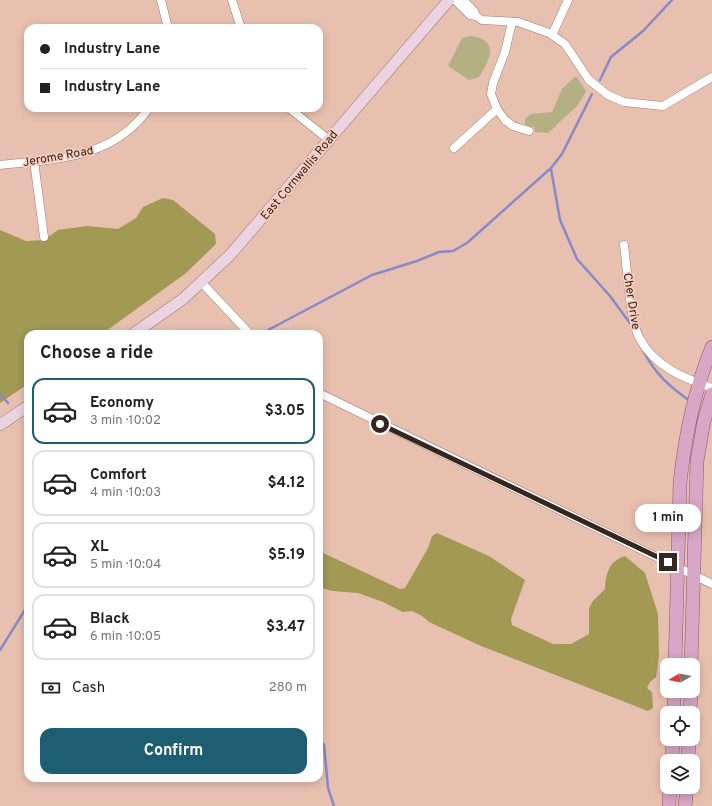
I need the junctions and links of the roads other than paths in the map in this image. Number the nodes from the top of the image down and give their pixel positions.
1 (161, 0) edge
2 (232, 0) edge
3 (449, 0) edge
4 (455, 0) edge
5 (463, 0) edge
6 (568, 0) edge
7 (476, 16) junction
8 (512, 22) junction
9 (167, 24) edge
10 (239, 24) edge
11 (552, 35) junction
12 (712, 77) edge
13 (497, 109) junction
14 (146, 112) edge
15 (294, 112) edge
16 (529, 131) dead end
17 (329, 140) junction
18 (454, 148) dead end
19 (34, 161) junction
20 (0, 165) edge
21 (44, 237) dead end
22 (624, 245) dead end
23 (202, 283) junction
24 (139, 330) edge
25 (246, 330) edge
26 (712, 347) edge
27 (698, 383) junction
28 (712, 388) edge
29 (712, 394) edge
30 (323, 395) edge
31 (24, 409) edge
32 (0, 425) edge
33 (677, 567) junction
34 (693, 574) junction
35 (712, 584) edge
36 (675, 658) edge
37 (691, 658) edge
38 (670, 794) edge
39 (686, 794) edge
40 (669, 806) edge
41 (685, 806) edge

1 - 9 street
2 - 10 street
3 - 17 street, East Cornwallis Road
4 - 7 street
5 - 7 street
6 - 11 street
7 - 8 street
8 - 11 street
8 - 13 street
11 - 12 street
13 - 16 street
13 - 18 street
14 - 19 street, Jerome Road
15 - 17 street
17 - 23 street, East Cornwallis Road
19 - 20 street, Jerome Road
19 - 21 street
22 - 27 street, Cher Drive
23 - 24 street, East Cornwallis Road
23 - 25 street
26 - 27 main road
27 - 28 street, Cher Drive
27 - 33 main road
29 - 34 main road
30 - 33 street
31 - 32 street
33 - 34 street
33 - 36 main road
34 - 35 street
34 - 37 main road
38 - 40 main road
39 - 41 main road

